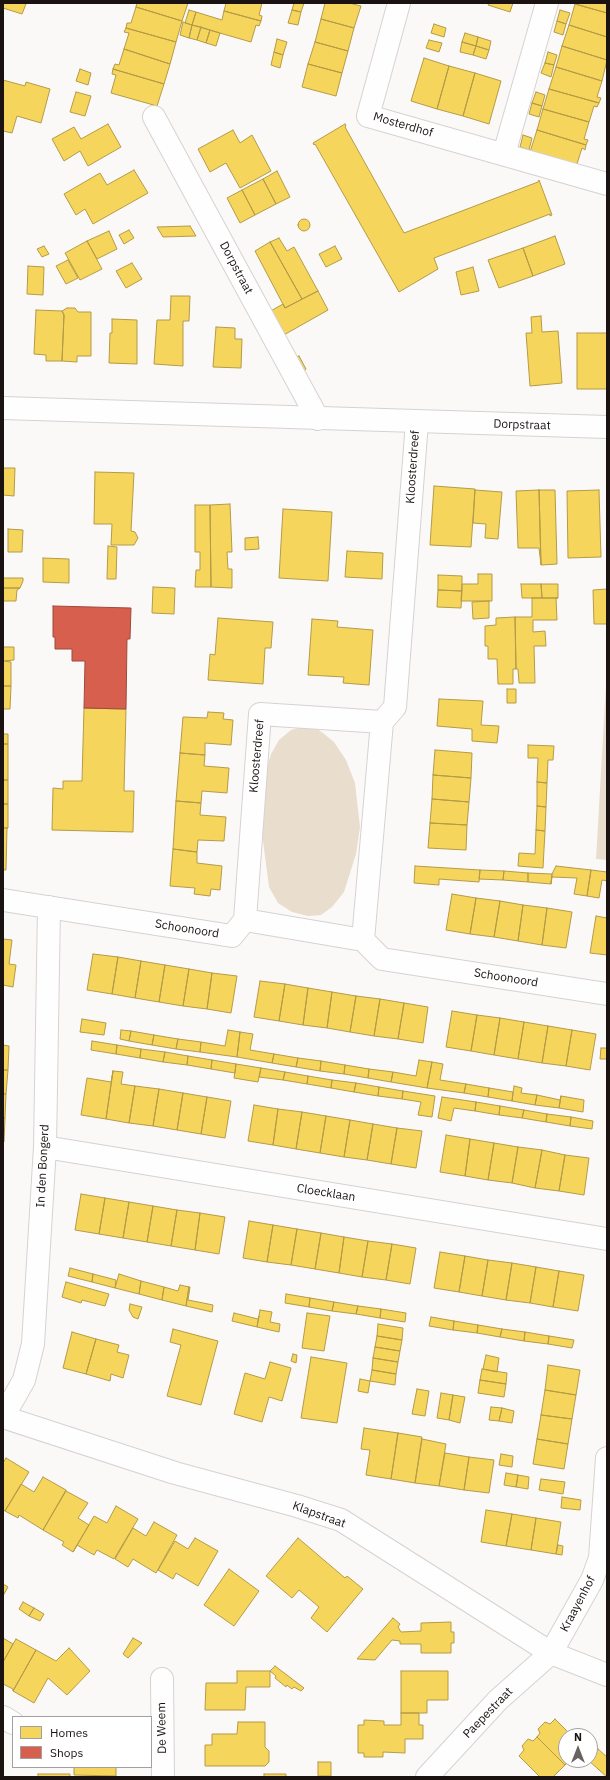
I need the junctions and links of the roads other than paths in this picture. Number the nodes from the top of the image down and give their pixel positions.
1 (399, 3) edge
2 (547, 3) edge
3 (154, 117) dead end
4 (504, 154) junction
5 (607, 184) edge
6 (3, 408) edge
7 (318, 419) junction
8 (417, 422) junction
9 (607, 427) edge
10 (382, 722) junction
11 (3, 900) edge
12 (49, 907) junction
13 (245, 920) junction
14 (363, 940) junction
15 (607, 994) edge
16 (45, 1147) junction
17 (607, 1239) edge
18 (3, 1417) edge
19 (607, 1458) edge
20 (551, 1653) junction
21 (607, 1675) edge
22 (162, 1679) dead end
23 (3, 1717) edge
24 (12, 1722) edge
25 (163, 1777) edge
26 (427, 1777) edge

1 - 4 street, Mosterdhof
2 - 4 street
3 - 7 street, Dorpstraat
4 - 5 street, Mosterdhof
6 - 7 street, Dorpstraat
7 - 8 street, Dorpstraat
8 - 9 street, Dorpstraat
8 - 10 street, Kloosterdreef
10 - 13 street, Kloosterdreef
10 - 14 street
11 - 12 street, Schoonoord
12 - 13 street, Schoonoord
12 - 16 street, In den Bongerd
13 - 14 street
14 - 15 street, Schoonoord
16 - 17 street, Cloecklaan
16 - 18 street, In den Bongerd
18 - 20 street, Klapstraat
19 - 20 street, Kraayenhof
20 - 21 street, Klapstraat
20 - 26 street, Paepestraat
22 - 25 street, De Weem
23 - 24 street

